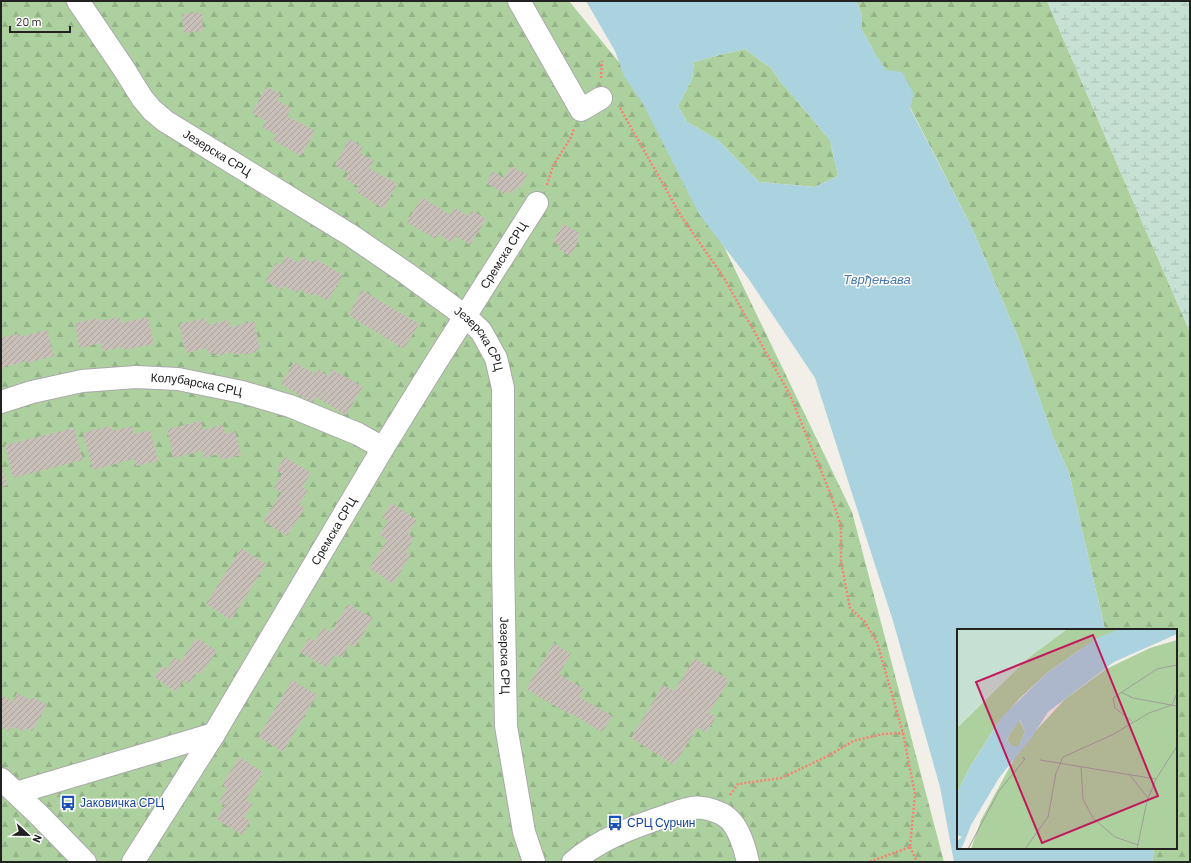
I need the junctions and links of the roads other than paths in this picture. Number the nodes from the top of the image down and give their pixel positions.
1 (78, 1) edge
2 (519, 1) edge
3 (601, 98) road end
4 (537, 203) road end
5 (465, 316) junction
6 (1, 402) edge
7 (383, 448) junction
8 (214, 734) junction
9 (8, 786) edge
10 (85, 862) edge
11 (133, 862) edge
12 (534, 862) edge
13 (573, 862) edge
14 (748, 862) edge

1 - 5 street, Језерска СРЦ
2 - 3 street
4 - 5 street, Сремска СРЦ
5 - 7 street, Сремска СРЦ
5 - 12 street, Језерска СРЦ
6 - 7 street, Колубарска СРЦ
7 - 8 street, Сремска СРЦ
8 - 9 street
8 - 11 street, Сремска СРЦ
9 - 10 street
13 - 14 street

